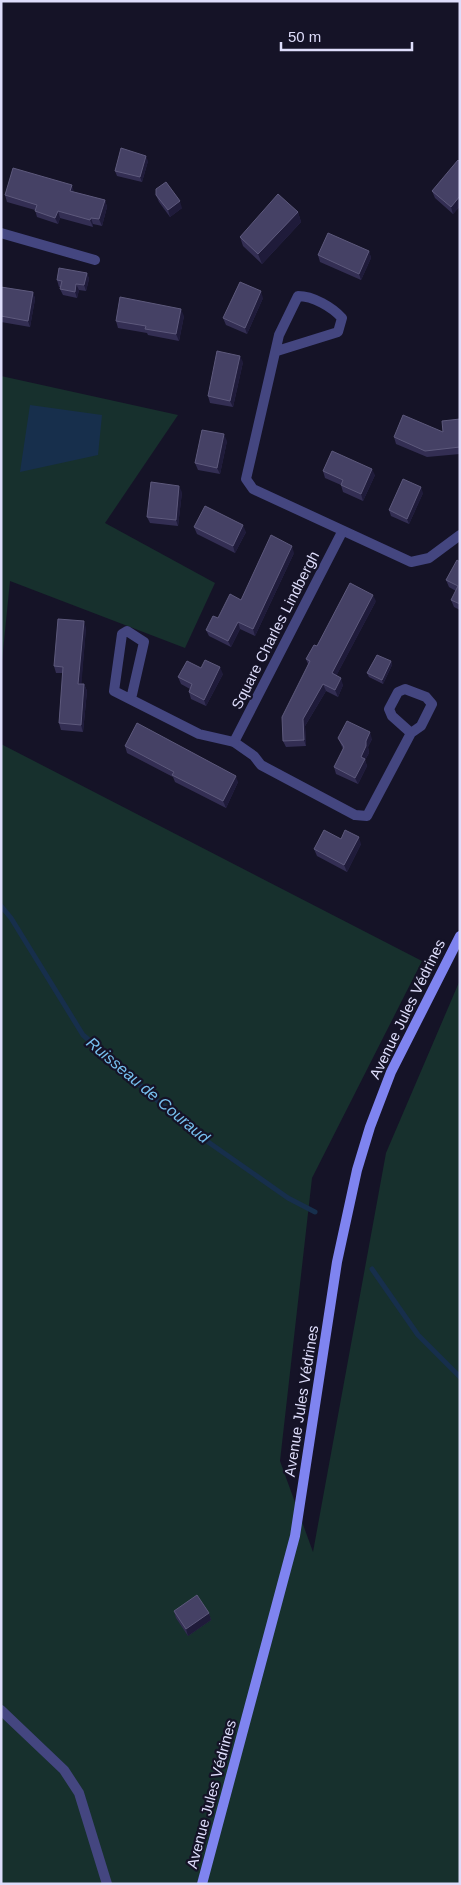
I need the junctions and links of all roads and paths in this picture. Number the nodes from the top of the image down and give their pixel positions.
1 (1, 233) edge
2 (96, 260) dead end
3 (277, 351) junction
4 (342, 532) junction
5 (460, 535) edge
6 (132, 699) junction
7 (411, 733) junction
8 (234, 742) junction
9 (460, 936) edge
10 (1, 1710) edge
11 (107, 1884) edge
12 (202, 1884) edge

1 - 2 street
3 - 3 street
3 - 4 street
4 - 5 street
4 - 8 street, Square Charles Lindbergh
6 - 6 street
6 - 8 street
7 - 7 street
7 - 8 street
9 - 12 main road, Avenue Jules Védrines
10 - 11 street

